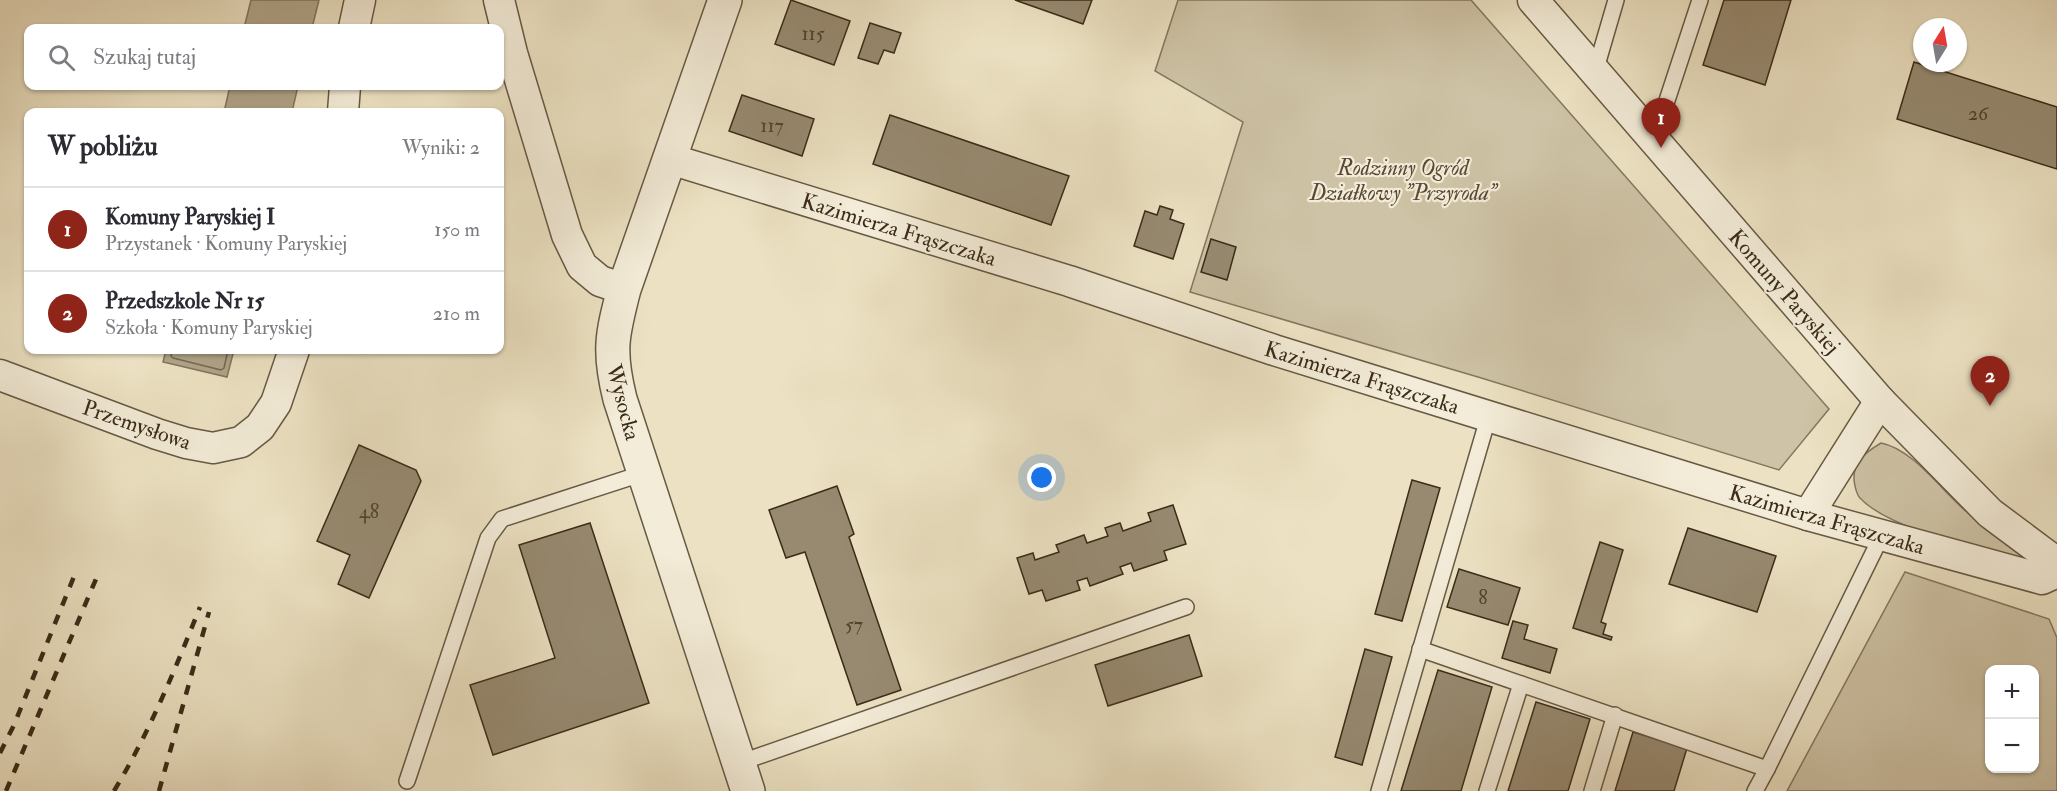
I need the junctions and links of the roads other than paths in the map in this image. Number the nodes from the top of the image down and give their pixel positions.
1 (360, 0) edge
2 (499, 0) edge
3 (724, 0) edge
4 (1533, 0) edge
5 (1616, 0) edge
6 (1700, 0) edge
7 (355, 24) edge
8 (1595, 72) junction
9 (345, 90) edge
10 (343, 108) edge
11 (1654, 140) junction
12 (670, 159) junction
13 (624, 289) junction
14 (293, 354) edge
15 (0, 375) edge
16 (1880, 401) junction
17 (1489, 415) junction
18 (644, 473) junction
19 (1808, 515) junction
20 (1882, 535) junction
21 (2057, 563) edge
22 (2057, 572) edge
23 (1186, 607) dead end
24 (1420, 649) junction
25 (1521, 684) junction
26 (1615, 716) junction
27 (1767, 769) junction
28 (744, 777) edge
29 (407, 781) dead end
30 (1379, 791) edge
31 (1487, 791) edge
32 (1592, 791) edge
33 (1755, 791) edge

1 - 7 street
2 - 13 street
3 - 12 street, Wysocka
4 - 8 street, Komuny Paryskiej
5 - 8 lane
6 - 11 lane
8 - 11 street, Komuny Paryskiej
9 - 10 street
11 - 16 street, Komuny Paryskiej
12 - 13 street, Wysocka
12 - 17 street, Kazimierza Frąszczaka
13 - 18 street, Wysocka
14 - 15 street, Przemysłowa
16 - 19 street
16 - 21 street, Komuny Paryskiej
17 - 19 street, Kazimierza Frąszczaka
17 - 24 lane
18 - 28 street, Wysocka
18 - 29 lane
19 - 20 street, Kazimierza Frąszczaka
20 - 22 street, Kazimierza Frąszczaka
20 - 27 lane
23 - 28 lane
24 - 25 lane
24 - 30 lane
25 - 26 lane
25 - 31 lane
26 - 27 lane
26 - 32 lane
27 - 33 lane

